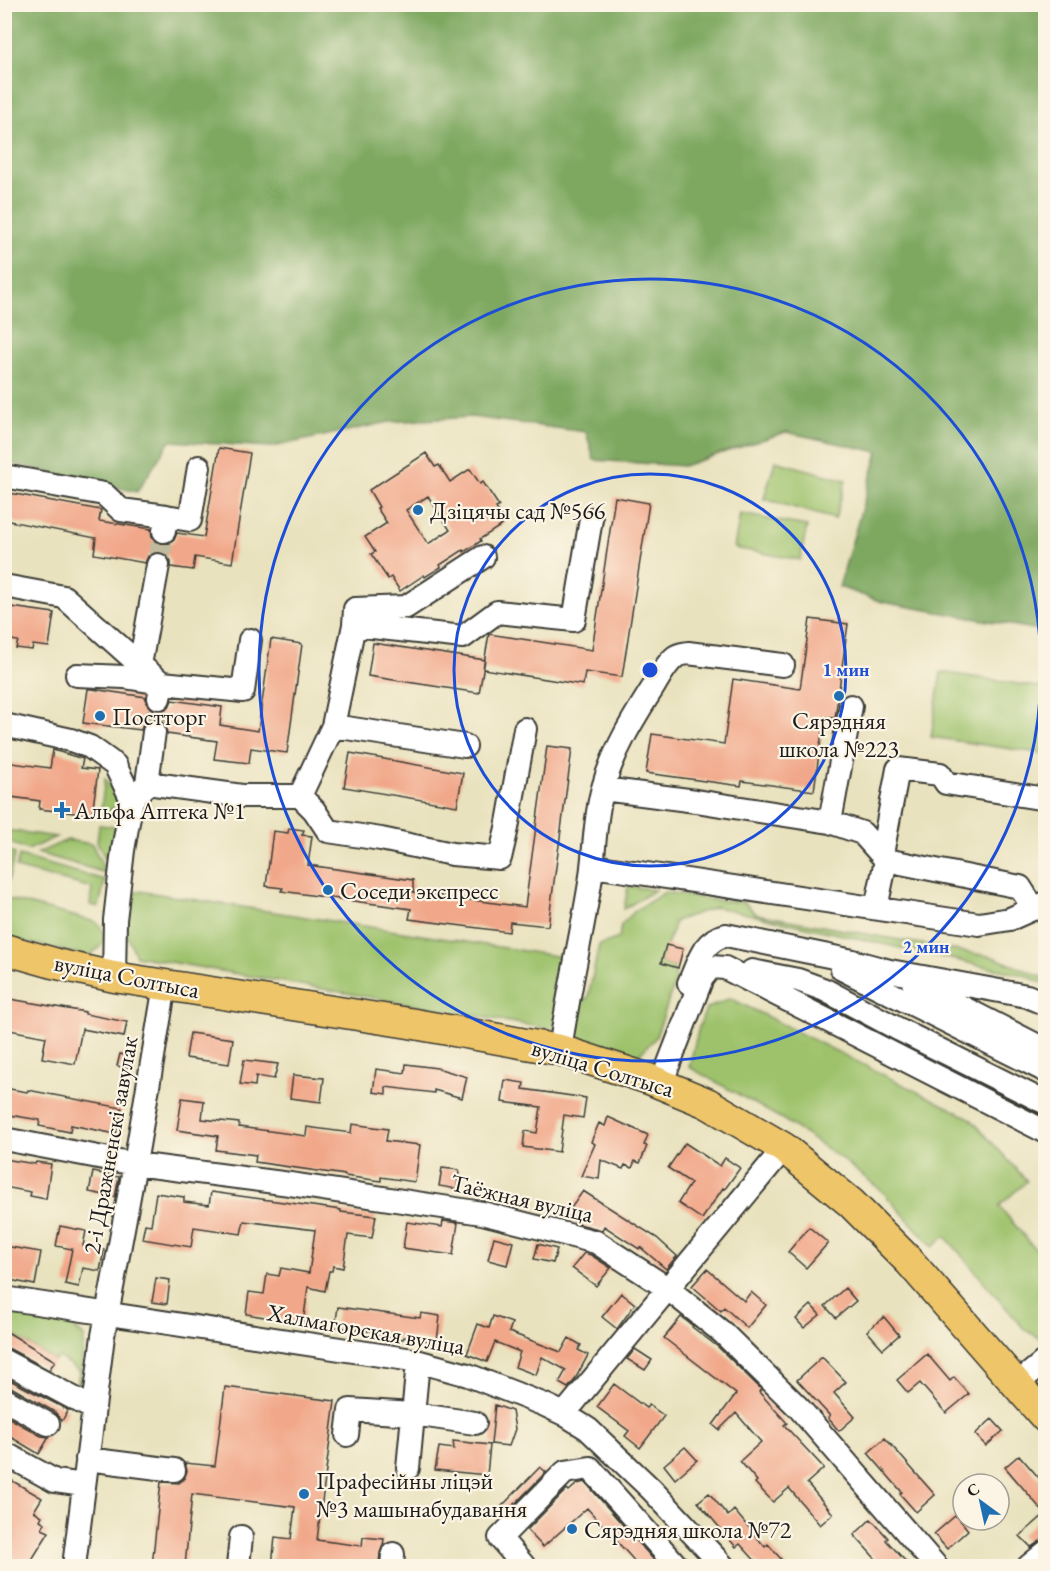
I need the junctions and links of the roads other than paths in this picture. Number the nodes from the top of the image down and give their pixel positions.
1 (199, 467) dead end
2 (4, 477) edge
3 (591, 519) dead end
4 (483, 557) dead end
5 (158, 565) tunnel mouth
6 (4, 586) edge
7 (354, 625) junction
8 (250, 640) dead end
9 (140, 665) junction
10 (783, 665) dead end
11 (77, 675) dead end
12 (160, 690) junction
13 (851, 706) dead end
14 (4, 725) edge
15 (333, 726) junction
16 (525, 729) dead end
17 (154, 732) tunnel mouth
18 (465, 746) dead end
19 (147, 783) junction
20 (603, 789) junction
21 (300, 796) junction
22 (1046, 799) edge
23 (132, 800) junction
24 (830, 822) junction
25 (884, 857) junction
26 (593, 866) junction
27 (1040, 906) edge
28 (876, 908) junction
29 (4, 950) edge
30 (853, 961) junction
31 (706, 963) junction
32 (890, 971) junction
33 (114, 977) junction
34 (788, 981) junction
35 (165, 985) junction
36 (1046, 1004) edge
37 (560, 1050) junction
38 (1046, 1050) edge
39 (1046, 1062) edge
40 (1046, 1071) edge
41 (661, 1084) junction
42 (1046, 1091) edge
43 (1046, 1103) edge
44 (1046, 1113) edge
45 (1046, 1124) edge
46 (1046, 1132) edge
47 (4, 1139) edge
48 (1046, 1145) edge
49 (784, 1148) junction
50 (135, 1164) junction
51 (667, 1288) junction
52 (4, 1298) edge
53 (107, 1313) junction
54 (1046, 1360) edge
55 (4, 1361) edge
56 (418, 1362) junction
57 (1017, 1384) junction
58 (4, 1399) edge
59 (94, 1409) junction
60 (564, 1413) junction
61 (413, 1414) junction
62 (1046, 1418) edge
63 (475, 1423) dead end
64 (48, 1424) dead end
65 (347, 1435) dead end
66 (4, 1453) edge
67 (87, 1459) junction
68 (408, 1468) dead end
69 (174, 1470) dead end
70 (84, 1485) junction
71 (241, 1537) dead end
72 (1046, 1552) edge
73 (74, 1566) edge
74 (238, 1566) edge
75 (524, 1566) edge
76 (677, 1566) edge
77 (723, 1566) edge
78 (936, 1566) edge
79 (1029, 1566) edge

1 - 2 street
3 - 7 street
4 - 7 street
5 - 9 street
6 - 9 street
7 - 15 street
8 - 12 street
9 - 12 street
10 - 20 street
11 - 12 street
13 - 24 street
14 - 23 street
15 - 18 street
15 - 21 street
16 - 21 street
17 - 19 street
19 - 21 street
19 - 23 street
20 - 24 street
20 - 26 street
22 - 25 street
23 - 33 street
24 - 25 street
25 - 27 street
25 - 28 street
26 - 28 street
26 - 37 street
27 - 28 street
29 - 33 main road, вуліца Солтыса
30 - 31 street
30 - 32 street
30 - 39 street
31 - 34 street
31 - 40 street
31 - 41 street
31 - 46 street
32 - 36 street
32 - 38 street
33 - 35 main road, вуліца Солтыса
34 - 42 street
34 - 43 street
34 - 44 street
34 - 45 street
35 - 37 main road, вуліца Солтыса
35 - 50 street, 2-і Дражненскі завулак
37 - 41 main road, вуліца Солтыса
41 - 48 street
41 - 49 main road, вуліца Солтыса
47 - 50 street, Таёжная вуліца
49 - 51 street
49 - 57 main road, вуліца Солтыса
50 - 51 street, Таёжная вуліца
50 - 53 street, 2-і Дражненскі завулак
51 - 60 street
51 - 78 street, Таёжная вуліца
52 - 53 street, Халмагорская вуліца
53 - 56 street, Халмагорская вуліца
53 - 59 street, 2-і Дражненскі завулак
54 - 57 street
55 - 59 street
56 - 60 street, Халмагорская вуліца
56 - 61 street
57 - 62 main road, вуліца Солтыса
58 - 64 street
59 - 67 street, 2-і Дражненскі завулак
60 - 77 street, Халмагорская вуліца
61 - 63 street
61 - 65 street
61 - 68 street
66 - 70 street
67 - 69 street
67 - 70 street, 2-і Дражненскі завулак
70 - 73 street, 2-і Дражненскі завулак
71 - 74 street
72 - 79 street
75 - 76 street

